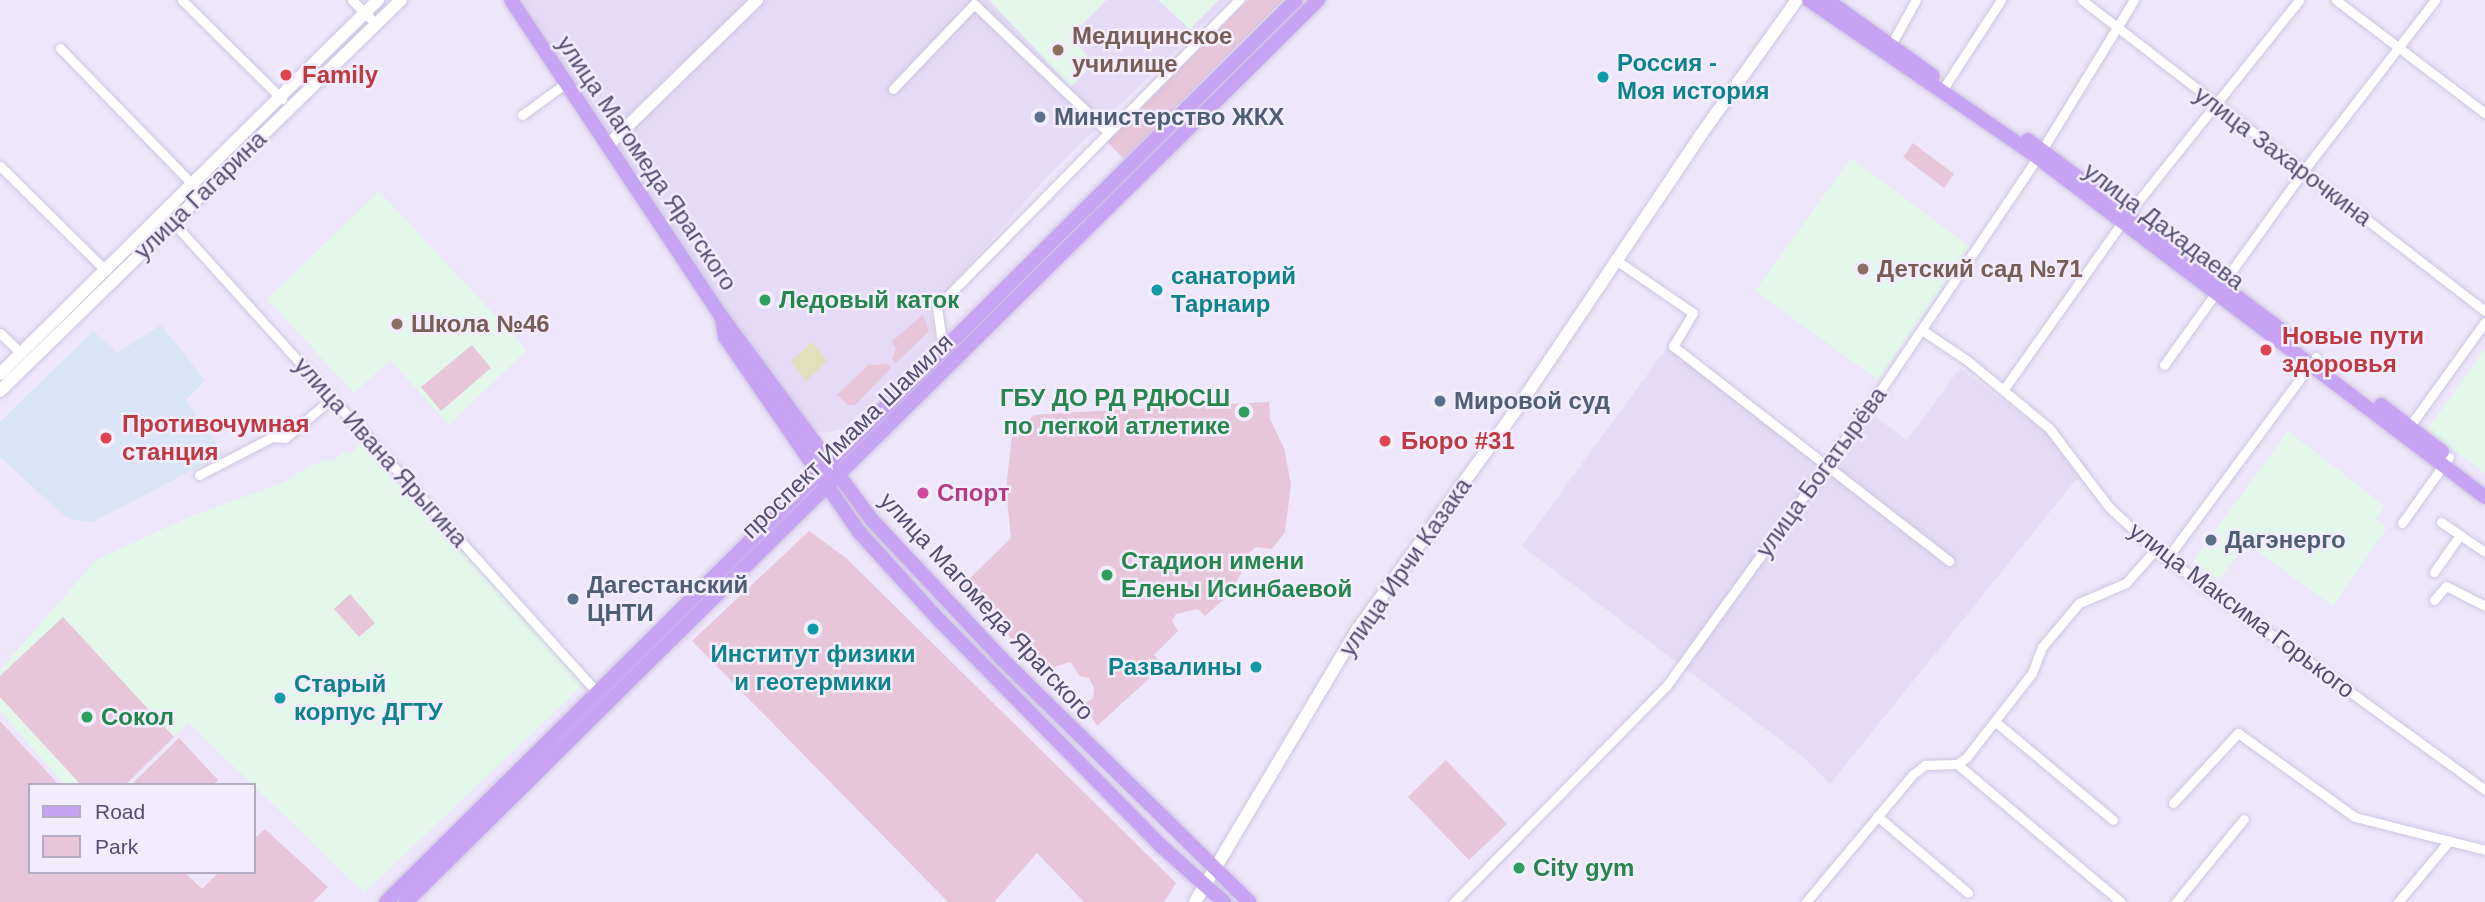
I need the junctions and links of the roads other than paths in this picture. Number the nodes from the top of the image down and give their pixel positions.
1 (182, 0) edge
2 (352, 0) edge
3 (378, 0) edge
4 (401, 0) edge
5 (511, 0) edge
6 (757, 0) edge
7 (1239, 0) edge
8 (1296, 0) edge
9 (1318, 0) edge
10 (1797, 0) edge
11 (1809, 0) edge
12 (1827, 0) edge
13 (1916, 0) edge
14 (2001, 0) edge
15 (2082, 0) edge
16 (2134, 0) edge
17 (2299, 0) edge
18 (2336, 0) edge
19 (2435, 0) edge
20 (366, 14) junction
21 (376, 24) junction
22 (2117, 26) junction
23 (2400, 47) junction
24 (60, 48) dead end
25 (1888, 51) junction
26 (566, 83) junction
27 (1943, 88) junction
28 (893, 89) dead end
29 (282, 99) junction
30 (2217, 106) junction
31 (2485, 113) edge
32 (522, 115) dead end
33 (1107, 131) junction
34 (608, 145) junction
35 (2040, 154) junction
36 (0, 166) edge
37 (2304, 170) junction
38 (194, 186) junction
39 (169, 218) junction
40 (2125, 220) junction
41 (1616, 260) junction
42 (106, 271) junction
43 (2218, 289) junction
44 (2485, 311) edge
45 (722, 316) junction
46 (2485, 322) edge
47 (1922, 330) junction
48 (0, 333) edge
49 (943, 350) junction
50 (22, 354) junction
51 (2313, 360) junction
52 (2164, 365) dead end
53 (0, 374) edge
54 (2004, 389) junction
55 (0, 391) edge
56 (332, 398) junction
57 (2407, 430) junction
58 (2447, 461) junction
59 (828, 463) junction
60 (1826, 466) junction
61 (816, 474) junction
62 (199, 475) dead end
63 (838, 475) junction
64 (2485, 485) edge
65 (825, 488) junction
66 (2485, 497) edge
67 (2441, 522) dead end
68 (2402, 523) dead end
69 (2460, 535) junction
70 (2155, 550) junction
71 (2485, 552) edge
72 (2168, 557) junction
73 (1949, 562) dead end
74 (2434, 572) dead end
75 (2434, 600) dead end
76 (2485, 606) edge
77 (596, 691) junction
78 (1997, 723) junction
79 (1957, 764) junction
80 (2485, 790) edge
81 (2173, 803) dead end
82 (1877, 816) junction
83 (2244, 819) dead end
84 (2113, 820) dead end
85 (2449, 841) junction
86 (2485, 850) edge
87 (1214, 872) junction
88 (1205, 887) junction
89 (1968, 893) dead end
90 (386, 902) edge
91 (406, 902) edge
92 (1195, 902) edge
93 (1224, 902) edge
94 (1249, 902) edge
95 (1454, 902) edge
96 (1805, 902) edge
97 (2121, 902) edge
98 (2176, 902) edge
99 (2398, 902) edge

1 - 29 street
2 - 20 street
3 - 20 main road, улица Гагарина
4 - 21 main road, улица Гагарина
5 - 26 main road, улица Магомеда Ярагского
6 - 34 main road
7 - 33 street
8 - 49 main road, проспект Имама Шамиля
9 - 63 main road, проспект Имама Шамиля
10 - 41 main road, улица Ирчи Казака
11 - 25 main road, улица Дахадаева
12 - 25 main road, улица Дахадаева
13 - 25 street
14 - 27 street
15 - 22 street, улица Захарочкина
16 - 22 street, улица Богатырёва
17 - 30 street
18 - 23 street
19 - 23 street
20 - 21 street
20 - 29 main road, улица Гагарина
21 - 39 main road, улица Гагарина
22 - 30 street, улица Захарочкина
22 - 35 street, улица Богатырёва
23 - 31 street
23 - 37 street
24 - 38 street
25 - 27 main road, улица Дахадаева
26 - 32 street
26 - 34 main road, улица Магомеда Ярагского
27 - 35 main road, улица Дахадаева
28 - 33 street
29 - 38 main road, улица Гагарина
30 - 37 street, улица Захарочкина
30 - 40 street
33 - 49 street
34 - 45 main road, улица Магомеда Ярагского
35 - 40 main road, улица Дахадаева
35 - 47 street, улица Богатырёва
36 - 42 street
37 - 43 street
37 - 44 street, улица Захарочкина
38 - 39 main road, улица Гагарина
39 - 42 main road, улица Гагарина
39 - 55 main road, улица Гагарина
39 - 56 street, улица Ивана Ярыгина
40 - 43 main road, улица Дахадаева
40 - 54 street
41 - 60 street
41 - 87 main road, улица Ирчи Казака
42 - 50 main road, улица Гагарина
43 - 51 main road, улица Дахадаева
43 - 52 street
45 - 59 main road, улица Магомеда Ярагского
45 - 61 main road, улица Магомеда Ярагского
46 - 57 street
47 - 54 street, улица Максима Горького
47 - 60 street, улица Богатырёва
48 - 50 street
49 - 59 main road, проспект Имама Шамиля
50 - 53 main road, улица Гагарина
51 - 57 main road, улица Дахадаева
51 - 72 street
54 - 70 street, улица Максима Горького
56 - 62 street
56 - 77 street, улица Ивана Ярыгина
57 - 58 main road, улица Дахадаева
58 - 64 main road, улица Дахадаева
58 - 66 main road, улица Дахадаева
58 - 68 street
59 - 61 main road, проспект Имама Шамиля
59 - 63 main road, улица Магомеда Ярагского
60 - 73 street
60 - 95 street, улица Богатырёва
61 - 65 main road, улица Магомеда Ярагского
61 - 77 main road, проспект Имама Шамиля
63 - 65 main road, проспект Имама Шамиля
63 - 87 main road, улица Магомеда Ярагского
65 - 88 main road, улица Магомеда Ярагского
65 - 91 main road, проспект Имама Шамиля
67 - 69 street
69 - 71 street
69 - 74 street
70 - 72 street, улица Максима Горького
70 - 78 street
72 - 80 street, улица Максима Горького
75 - 76 street
77 - 90 main road, проспект Имама Шамиля
78 - 79 street
78 - 84 street
79 - 82 street
79 - 97 street
81 - 85 street
82 - 89 street
82 - 96 street
83 - 98 street
85 - 86 street
85 - 99 street
87 - 88 main road, улица Ирчи Казака
87 - 94 main road, улица Магомеда Ярагского
88 - 92 main road, улица Ирчи Казака
88 - 93 main road, улица Магомеда Ярагского

